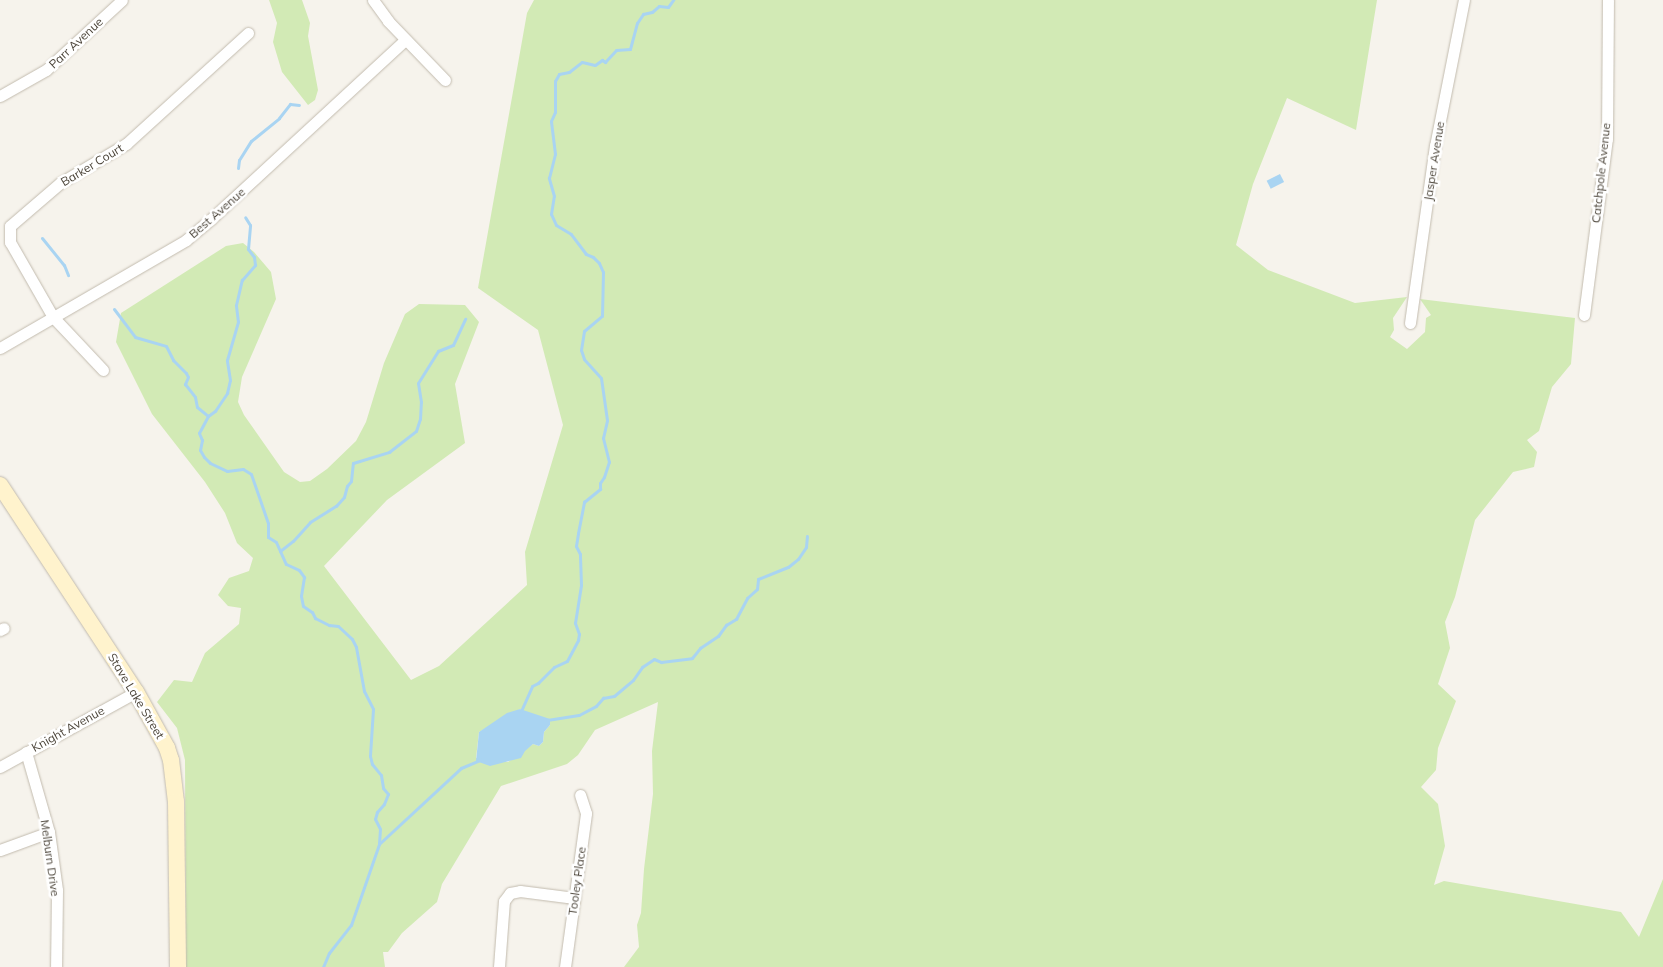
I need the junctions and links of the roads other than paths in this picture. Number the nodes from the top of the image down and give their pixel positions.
1 (122, 0) edge
2 (373, 0) edge
3 (1464, 0) edge
4 (1608, 0) edge
5 (248, 33) dead end
6 (406, 40) junction
7 (444, 80) dead end
8 (0, 96) edge
9 (1584, 315) dead end
10 (53, 317) junction
11 (1410, 323) dead end
12 (0, 348) edge
13 (103, 370) dead end
14 (0, 485) edge
15 (136, 692) junction
16 (26, 752) junction
17 (0, 767) edge
18 (580, 795) dead end
19 (49, 832) junction
20 (0, 850) edge
21 (575, 898) junction
22 (56, 967) edge
23 (178, 967) edge
24 (499, 967) edge
25 (565, 967) edge

1 - 8 street, Parr Avenue
2 - 6 street
3 - 11 street, Jasper Avenue
4 - 9 street, Catchpole Avenue
5 - 10 street, Barker Court
6 - 7 street
6 - 10 street, Best Avenue
10 - 12 street, Best Avenue
10 - 13 street, Barker Court
14 - 15 main road, Stave Lake Street
15 - 16 street, Knight Avenue
15 - 23 main road, Stave Lake Street
16 - 17 street, Knight Avenue
16 - 19 street, Melburn Drive
18 - 21 street, Tooley Place
19 - 20 street
19 - 22 street, Melburn Drive
21 - 24 street
21 - 25 street, Tooley Place

